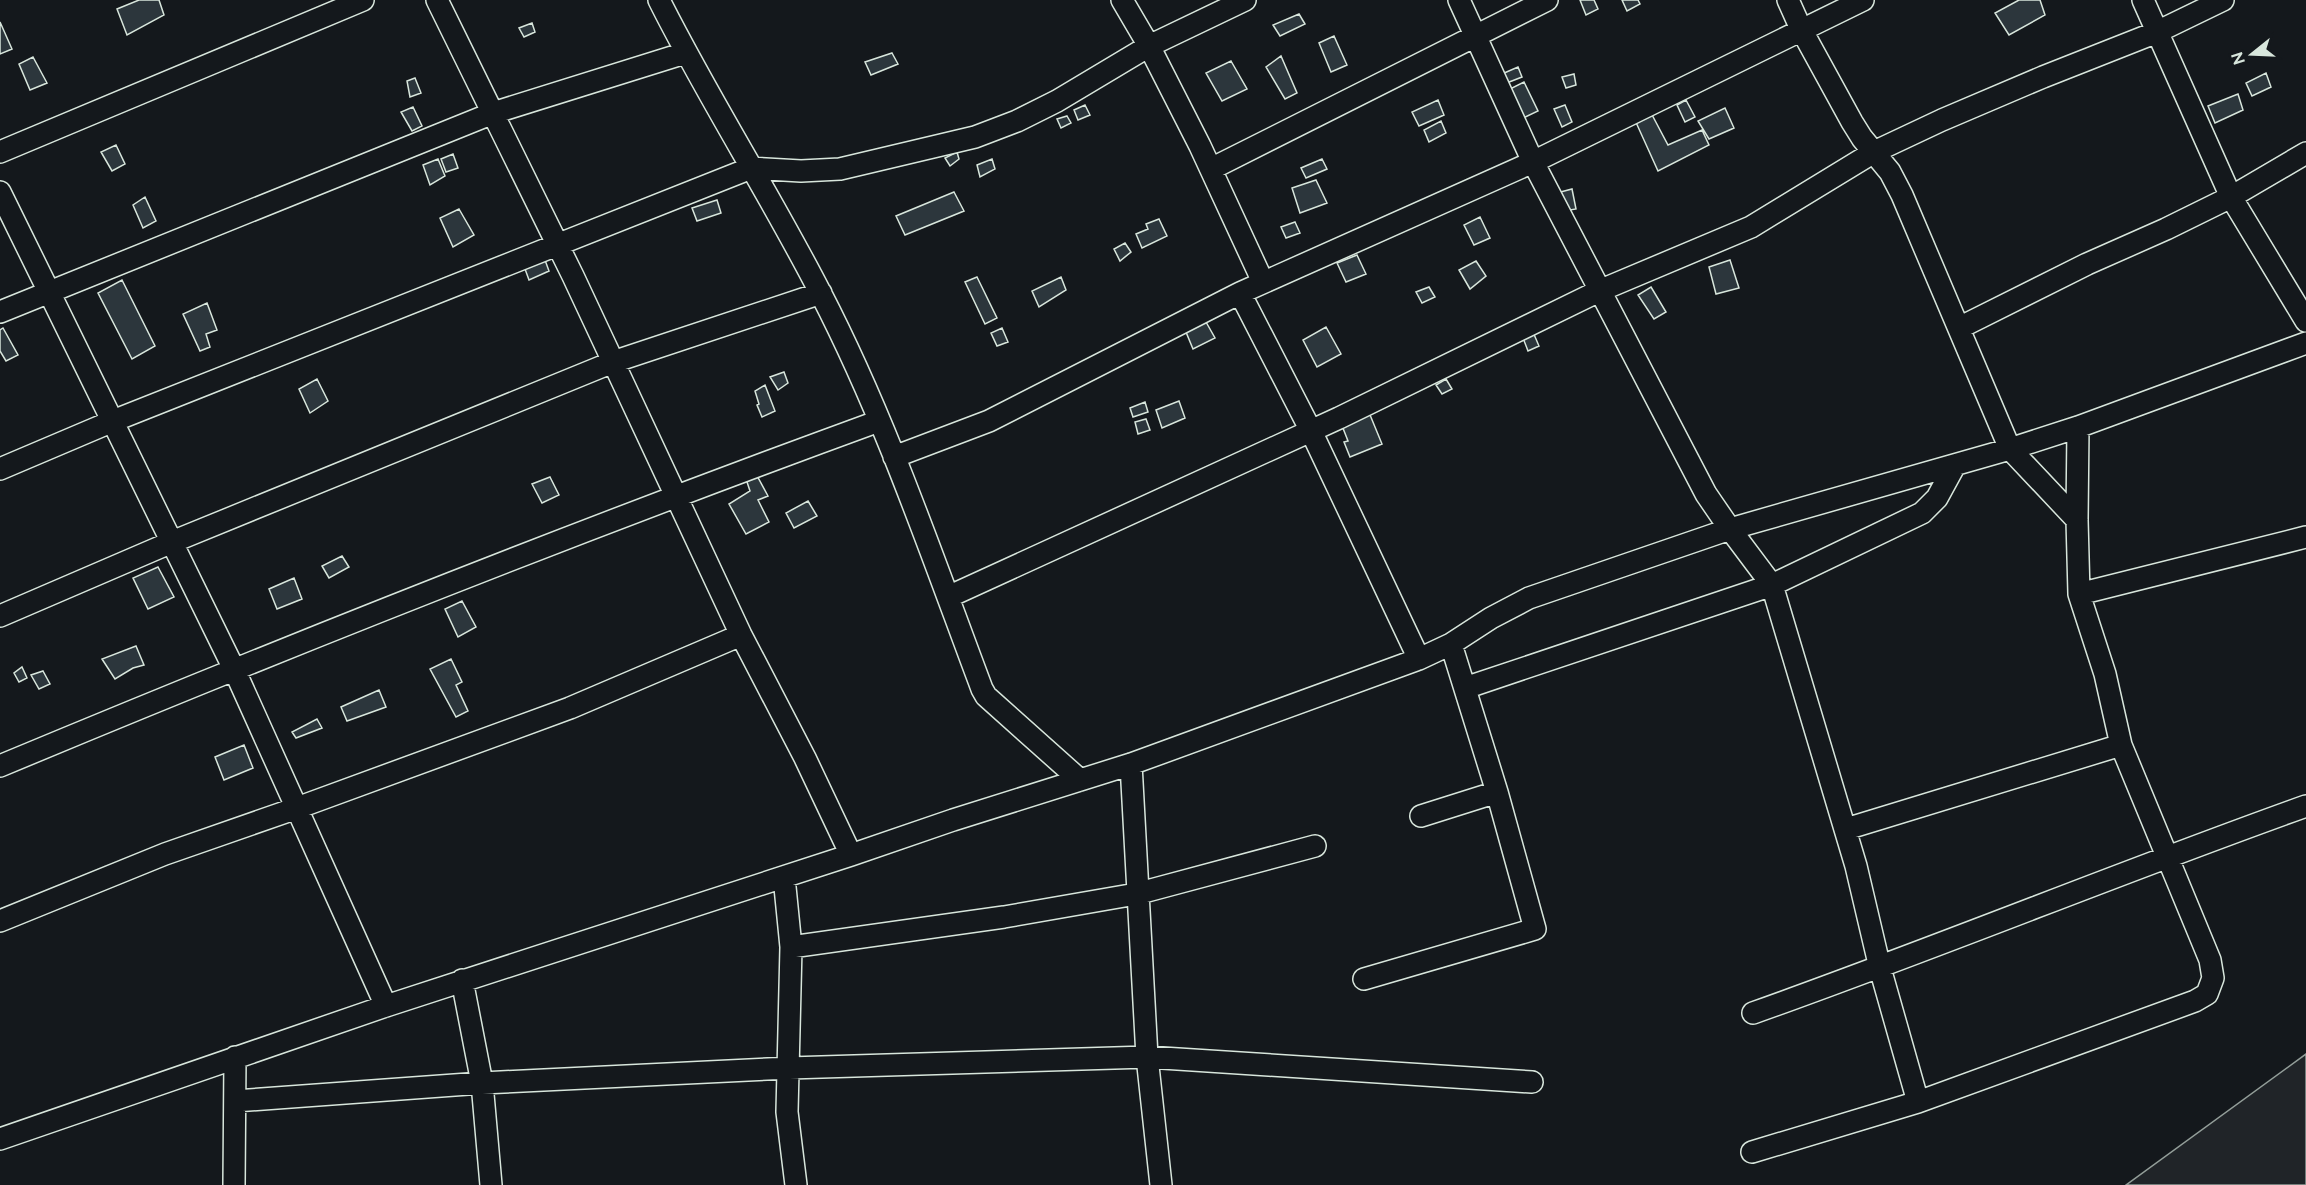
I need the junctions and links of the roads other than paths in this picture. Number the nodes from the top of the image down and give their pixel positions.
1 (363, 0) edge
2 (438, 0) edge
3 (659, 0) edge
4 (1122, 0) edge
5 (1245, 0) edge
6 (1459, 0) edge
7 (1547, 0) edge
8 (1788, 0) edge
9 (1863, 0) edge
10 (2143, 0) edge
11 (2223, 0) edge
12 (1801, 29) junction
13 (2157, 32) junction
14 (1476, 35) junction
15 (1149, 46) junction
16 (685, 53) junction
17 (493, 113) junction
18 (0, 152) edge
19 (1874, 152) junction
20 (2306, 153) edge
21 (1533, 162) junction
22 (751, 168) junction
23 (1211, 168) junction
24 (0, 192) edge
25 (2231, 197) junction
26 (557, 244) junction
27 (1263, 282) junction
28 (50, 291) junction
29 (1599, 291) junction
30 (821, 293) junction
31 (1240, 293) junction
32 (0, 312) edge
33 (2306, 321) edge
34 (1959, 328) junction
35 (2306, 343) edge
36 (613, 362) junction
37 (113, 421) junction
38 (879, 421) junction
39 (2078, 428) junction
40 (1311, 431) junction
41 (2010, 449) junction
42 (894, 457) junction
43 (1955, 465) junction
44 (0, 469) edge
45 (674, 496) junction
46 (2077, 520) junction
47 (1730, 529) junction
48 (2306, 537) edge
49 (172, 542) junction
50 (1772, 585) junction
51 (2079, 594) junction
52 (948, 597) junction
53 (0, 616) edge
54 (741, 635) junction
55 (1451, 644) junction
56 (1419, 659) junction
57 (234, 669) junction
58 (1465, 688) junction
59 (2121, 745) junction
60 (1131, 764) junction
61 (0, 766) edge
62 (1080, 780) junction
63 (1497, 792) junction
64 (2306, 806) edge
65 (297, 808) junction
66 (1421, 816) dead end
67 (1845, 829) junction
68 (1315, 846) dead end
69 (851, 855) junction
70 (2167, 856) junction
71 (784, 877) junction
72 (1136, 894) junction
73 (0, 921) edge
74 (791, 947) junction
75 (1880, 968) junction
76 (1364, 979) dead end
77 (462, 980) junction
78 (386, 1006) junction
79 (1753, 1013) dead end
80 (235, 1057) junction
81 (1147, 1057) junction
82 (789, 1068) junction
83 (1532, 1082) dead end
84 (482, 1083) junction
85 (235, 1101) junction
86 (1918, 1102) junction
87 (0, 1138) edge
88 (1752, 1152) dead end
89 (234, 1185) edge
90 (491, 1185) edge
91 (796, 1185) edge
92 (1161, 1185) edge

1 - 18 street
2 - 17 street
3 - 16 street
4 - 15 street
5 - 15 street
6 - 14 street
7 - 14 street
8 - 12 street
9 - 12 street
10 - 13 street
11 - 13 street
12 - 19 street
12 - 21 street
13 - 19 street
13 - 25 street
14 - 21 street
14 - 23 street
15 - 22 street
15 - 23 street
16 - 17 street
16 - 22 street
17 - 26 street
17 - 28 street
19 - 29 street
19 - 34 street
20 - 25 street
21 - 27 street
21 - 29 street
22 - 26 street
22 - 30 street
23 - 27 street
24 - 28 street
25 - 33 street
25 - 34 street
26 - 36 street
26 - 37 street
27 - 31 street
28 - 32 street
28 - 37 street
29 - 40 street
29 - 47 street
30 - 36 street
30 - 38 street
31 - 40 street
31 - 42 street
34 - 41 street
35 - 39 street
36 - 45 street
36 - 49 street
37 - 44 street
37 - 49 street
38 - 42 street
38 - 45 street
39 - 41 street
39 - 46 street
40 - 52 street
40 - 56 street
41 - 43 street
41 - 46 street
42 - 52 street
43 - 47 street
43 - 50 street
45 - 54 street
45 - 57 street
46 - 51 street
47 - 50 street
47 - 55 street
48 - 51 street
49 - 53 street
49 - 57 street
50 - 58 street
50 - 67 street
51 - 59 street
52 - 62 street
54 - 65 street
54 - 69 street
55 - 56 street
55 - 58 street
56 - 60 street
57 - 61 street
57 - 65 street
58 - 63 street
59 - 67 street
59 - 70 street
60 - 62 street
60 - 72 street
62 - 69 street
63 - 66 street
63 - 76 street
64 - 70 street
65 - 73 street
65 - 78 street
67 - 75 street
68 - 72 street
69 - 71 street
70 - 75 street
70 - 86 street
71 - 74 street
71 - 77 street
72 - 74 street
72 - 81 street
74 - 82 street
75 - 79 street
75 - 86 street
77 - 78 street
77 - 84 street
78 - 80 street
80 - 85 street
80 - 87 street
81 - 82 street
81 - 83 street
81 - 92 street
82 - 84 street
82 - 91 street
84 - 85 street
84 - 90 street
85 - 89 street
86 - 88 street

